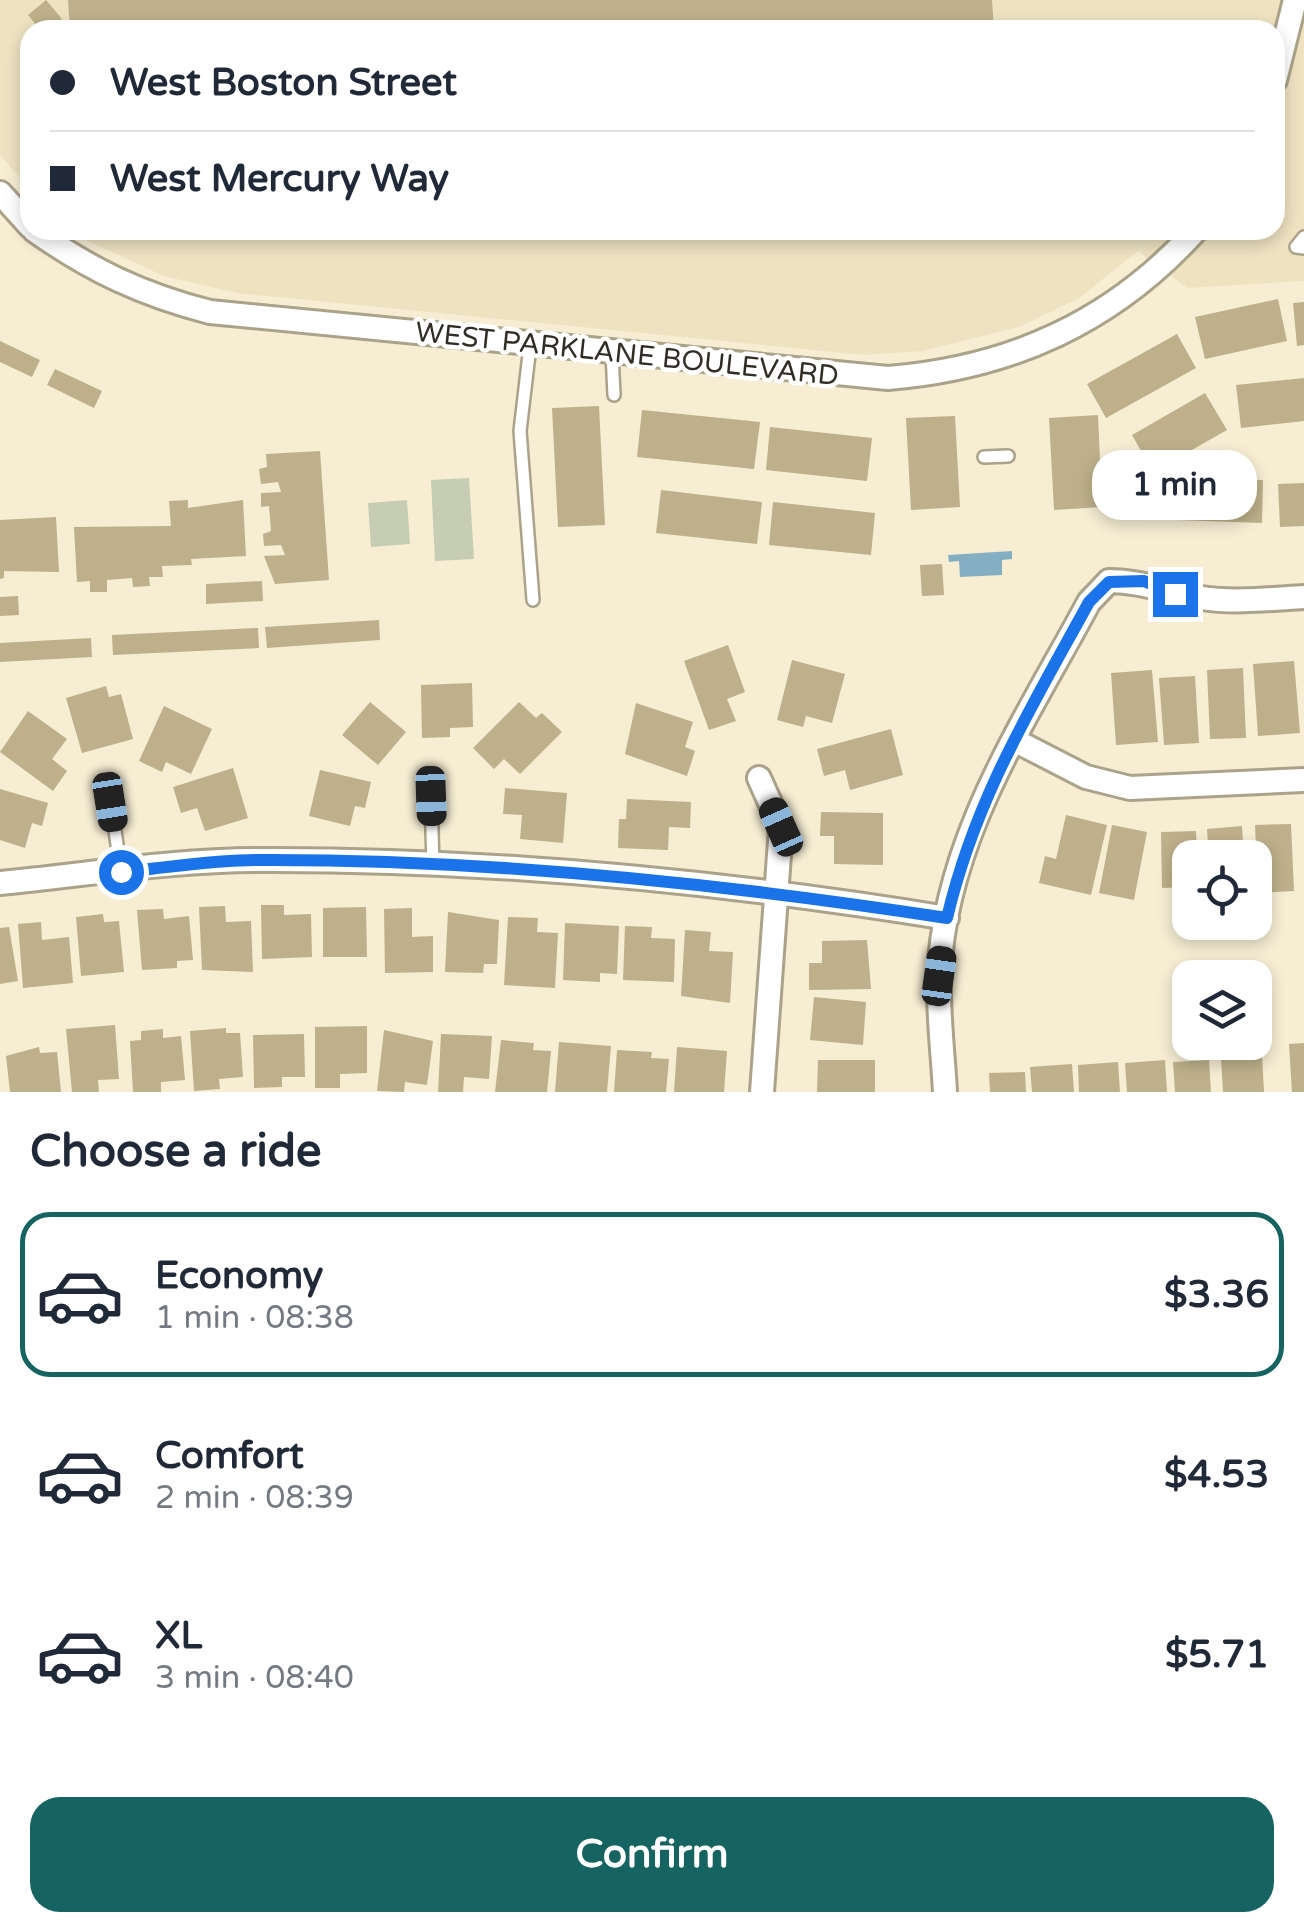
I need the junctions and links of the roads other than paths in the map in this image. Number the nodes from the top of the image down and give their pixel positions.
1 (1295, 0) edge
2 (1285, 40) edge
3 (0, 193) edge
4 (20, 215) edge
5 (1304, 236) edge
6 (50, 240) edge
7 (1185, 240) edge
8 (1304, 248) edge
9 (530, 346) junction
10 (612, 354) junction
11 (614, 395) dead end
12 (1008, 456) dead end
13 (984, 457) dead end
14 (1304, 597) edge
15 (534, 600) dead end
16 (1014, 740) junction
17 (759, 778) dead end
18 (1304, 780) edge
19 (431, 796) dead end
20 (110, 802) dead end
21 (433, 866) junction
22 (121, 872) junction
23 (0, 883) edge
24 (778, 890) junction
25 (947, 918) junction
26 (762, 1092) edge
27 (945, 1092) edge

1 - 2 street
3 - 4 street, WEST PARKLANE BOULEVARD
5 - 8 lane
6 - 9 street, WEST PARKLANE BOULEVARD
7 - 10 street, WEST PARKLANE BOULEVARD
9 - 10 street, WEST PARKLANE BOULEVARD
9 - 15 lane
10 - 11 lane
12 - 13 lane
14 - 16 street
16 - 18 street
16 - 25 street
17 - 24 street
19 - 21 lane
20 - 22 lane
21 - 22 street
21 - 24 street
22 - 23 street
24 - 25 street
24 - 26 street
25 - 27 street

